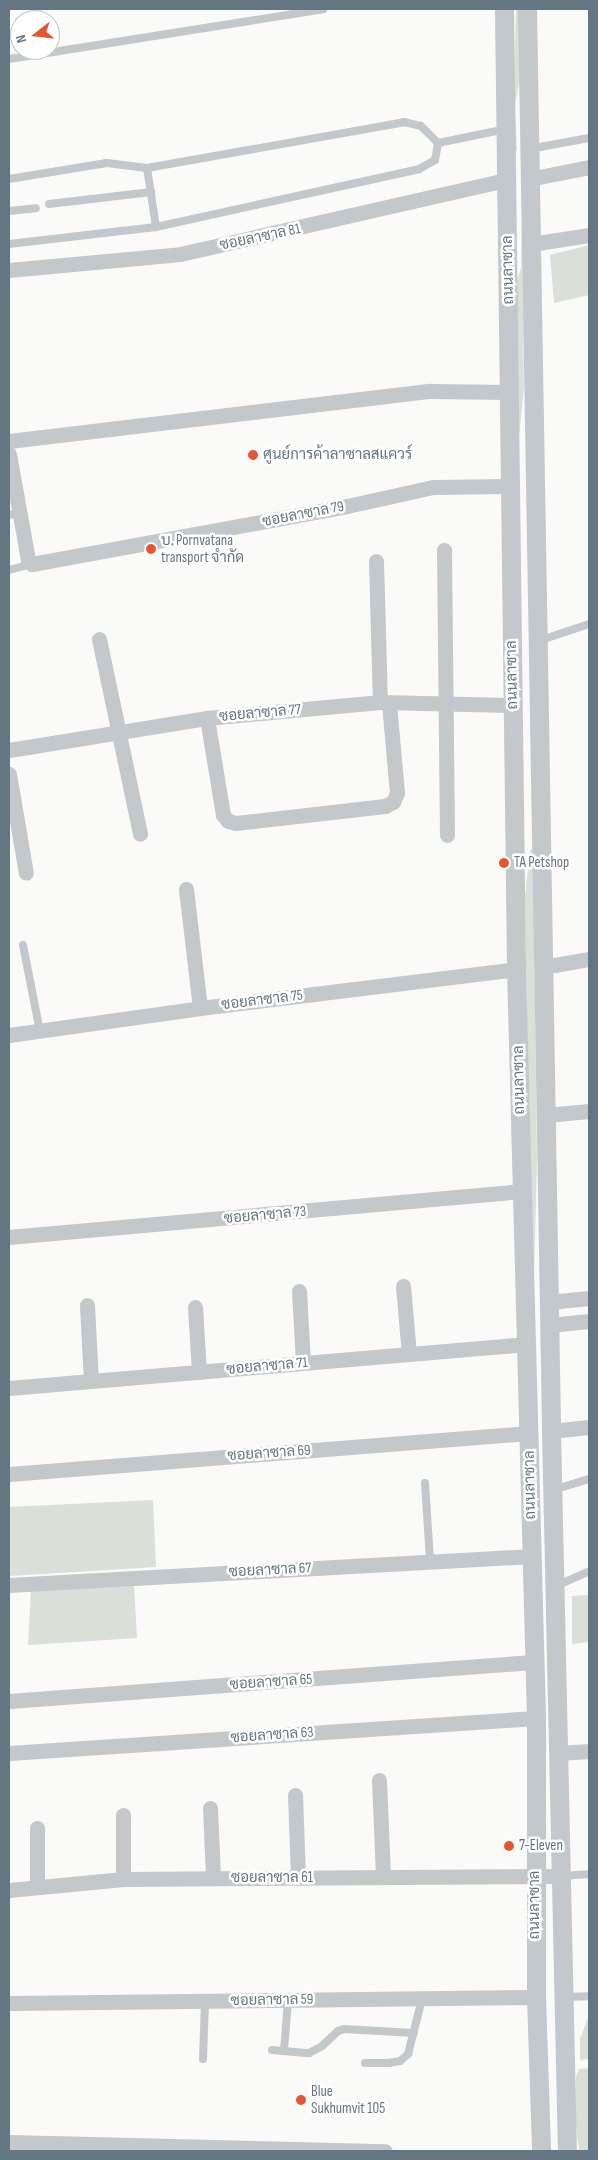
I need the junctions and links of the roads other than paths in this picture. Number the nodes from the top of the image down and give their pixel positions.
1 (323, 9) edge
2 (504, 9) edge
3 (527, 9) edge
4 (9, 59) edge
5 (528, 92) junction
6 (506, 129) junction
7 (589, 138) edge
8 (438, 143) junction
9 (529, 149) junction
10 (506, 159) junction
11 (589, 167) edge
12 (147, 168) junction
13 (9, 179) edge
14 (529, 179) junction
15 (507, 180) junction
16 (151, 192) junction
17 (49, 204) dead end
18 (36, 208) dead end
19 (9, 211) edge
20 (530, 220) junction
21 (156, 227) junction
22 (589, 234) edge
23 (9, 244) edge
24 (531, 244) junction
25 (9, 270) edge
26 (508, 272) junction
27 (508, 392) junction
28 (533, 394) junction
29 (9, 441) edge
30 (9, 454) edge
31 (510, 486) junction
32 (14, 514) edge
33 (444, 550) dead end
34 (376, 561) dead end
35 (32, 564) junction
36 (9, 570) edge
37 (511, 608) junction
38 (589, 624) edge
39 (98, 639) dead end
40 (538, 641) junction
41 (538, 668) junction
42 (385, 703) junction
43 (445, 703) junction
44 (513, 705) junction
45 (207, 718) junction
46 (119, 731) junction
47 (9, 750) edge
48 (9, 774) edge
49 (140, 834) dead end
50 (448, 834) dead end
51 (515, 869) junction
52 (26, 873) dead end
53 (186, 888) dead end
54 (24, 945) dead end
55 (589, 959) edge
56 (543, 966) junction
57 (516, 969) junction
58 (200, 1008) junction
59 (40, 1032) junction
60 (9, 1036) edge
61 (589, 1111) edge
62 (546, 1115) junction
63 (546, 1174) junction
64 (522, 1192) junction
65 (9, 1237) edge
66 (524, 1275) junction
67 (403, 1286) dead end
68 (299, 1290) dead end
69 (524, 1296) junction
70 (589, 1298) edge
71 (87, 1305) dead end
72 (195, 1308) dead end
73 (549, 1314) junction
74 (589, 1321) edge
75 (526, 1344) junction
76 (409, 1354) junction
77 (303, 1363) junction
78 (200, 1372) junction
79 (90, 1381) junction
80 (9, 1388) edge
81 (528, 1407) junction
82 (589, 1427) edge
83 (551, 1431) junction
84 (529, 1433) junction
85 (9, 1474) edge
86 (589, 1479) edge
87 (425, 1483) dead end
88 (552, 1490) junction
89 (532, 1549) junction
90 (430, 1561) junction
91 (589, 1571) edge
92 (9, 1585) edge
93 (556, 1586) junction
94 (533, 1662) junction
95 (9, 1701) edge
96 (536, 1718) junction
97 (589, 1751) edge
98 (9, 1753) edge
99 (560, 1754) junction
100 (379, 1780) dead end
101 (295, 1795) dead end
102 (210, 1808) dead end
103 (123, 1815) dead end
104 (37, 1828) dead end
105 (589, 1874) edge
106 (535, 1876) junction
107 (562, 1876) junction
108 (383, 1877) junction
109 (213, 1878) junction
110 (298, 1878) junction
111 (123, 1879) junction
112 (37, 1887) junction
113 (9, 1890) edge
114 (589, 1996) edge
115 (536, 1997) junction
116 (565, 1997) junction
117 (422, 1999) junction
118 (288, 2000) junction
119 (205, 2001) junction
120 (9, 2003) edge
121 (414, 2032) junction
122 (272, 2050) dead end
123 (284, 2051) junction
124 (203, 2059) dead end
125 (365, 2063) dead end
126 (9, 2142) edge
127 (385, 2151) edge
128 (541, 2151) edge
129 (567, 2151) edge

1 - 4 lane
2 - 6 street, ถนนลาซาล
3 - 5 street, ถนนลาซาล
5 - 9 street, ถนนลาซาล
5 - 10 street
6 - 8 lane
6 - 10 street, ถนนลาซาล
7 - 9 lane
8 - 12 lane
8 - 21 lane
9 - 14 street, ถนนลาซาล
10 - 15 street, ถนนลาซาล
11 - 14 street
12 - 13 lane
12 - 16 lane
14 - 15 street
14 - 20 street, ถนนลาซาล
15 - 25 street, ซอยลาซาล 81
15 - 26 street, ถนนลาซาล
16 - 17 lane
16 - 21 lane
18 - 19 lane
20 - 24 street, ถนนลาซาล
20 - 26 street
21 - 23 lane
22 - 24 street
24 - 28 street, ถนนลาซาล
26 - 27 street, ถนนลาซาล
27 - 29 street
27 - 31 street, ถนนลาซาล
28 - 37 street
28 - 40 street, ถนนลาซาล
30 - 32 street
31 - 35 street, ซอยลาซาล 79
31 - 37 street, ถนนลาซาล
32 - 35 street
33 - 43 street
34 - 42 street
35 - 36 lane
37 - 44 street, ถนนลาซาล
38 - 40 lane
39 - 46 street
40 - 41 street, ถนนลาซาล
41 - 51 street
41 - 56 street, ถนนลาซาล
42 - 43 street, ซอยลาซาล 77
42 - 45 street, ซอยลาซาล 77
42 - 45 street
43 - 44 street, ซอยลาซาล 77
43 - 50 street
44 - 51 street, ถนนลาซาล
45 - 46 street, ซอยลาซาล 77
46 - 47 street, ซอยลาซาล 77
46 - 49 street
48 - 52 street
51 - 57 street, ถนนลาซาล
53 - 58 street
54 - 59 lane
55 - 56 street
56 - 62 street, ถนนลาซาล
57 - 58 street, ซอยลาซาล 75
57 - 64 street, ถนนลาซาล
58 - 59 street, ซอยลาซาล 75
59 - 60 street, ซอยลาซาล 75
61 - 62 street
62 - 63 street, ถนนลาซาล
63 - 66 street
63 - 73 street, ถนนลาซาล
64 - 65 street, ซอยลาซาล 73
64 - 66 street, ถนนลาซาล
66 - 69 street, ถนนลาซาล
67 - 76 street
68 - 77 street
69 - 73 street
69 - 75 street, ถนนลาซาล
70 - 73 street
71 - 79 street
72 - 78 street
73 - 74 street
73 - 81 street
73 - 83 street, ถนนลาซาล
75 - 76 street, ซอยลาซาล 71
75 - 81 street, ถนนลาซาล
76 - 77 street, ซอยลาซาล 71
77 - 78 street, ซอยลาซาล 71
78 - 79 street, ซอยลาซาล 71
79 - 80 street, ซอยลาซาล 71
81 - 84 street, ถนนลาซาล
82 - 83 street
83 - 88 street, ถนนลาซาล
83 - 89 street
84 - 85 street, ซอยลาซาล 69
84 - 89 street, ถนนลาซาล
86 - 88 lane
87 - 90 lane
88 - 93 street, ถนนลาซาล
89 - 90 street, ซอยลาซาล 67
89 - 94 street, ถนนลาซาล
90 - 92 street, ซอยลาซาล 67
91 - 93 lane
93 - 99 street, ถนนลาซาล
94 - 95 street, ซอยลาซาล 65
94 - 96 street, ถนนลาซาล
96 - 98 street, ซอยลาซาล 63
96 - 106 street, ถนนลาซาล
97 - 99 street
99 - 107 street, ถนนลาซาล
100 - 108 street
101 - 110 street
102 - 109 street
103 - 111 street
104 - 112 street
105 - 107 lane
106 - 107 street, ซอยลาซาล 61
106 - 108 street, ซอยลาซาล 61
106 - 115 street, ถนนลาซาล
107 - 116 street, ถนนลาซาล
108 - 110 street, ซอยลาซาล 61
109 - 110 street, ซอยลาซาล 61
109 - 111 street, ซอยลาซาล 61
111 - 112 street, ซอยลาซาล 61
112 - 113 street, ซอยลาซาล 61
114 - 116 lane
115 - 116 street
115 - 117 street, ซอยลาซาล 59
115 - 128 street, ถนนลาซาล
116 - 129 street, ถนนลาซาล
117 - 118 street, ซอยลาซาล 59
117 - 121 lane
118 - 119 street, ซอยลาซาล 59
118 - 123 lane
119 - 120 street, ซอยลาซาล 59
119 - 124 lane
121 - 123 lane
121 - 125 lane
122 - 123 lane
126 - 127 street

